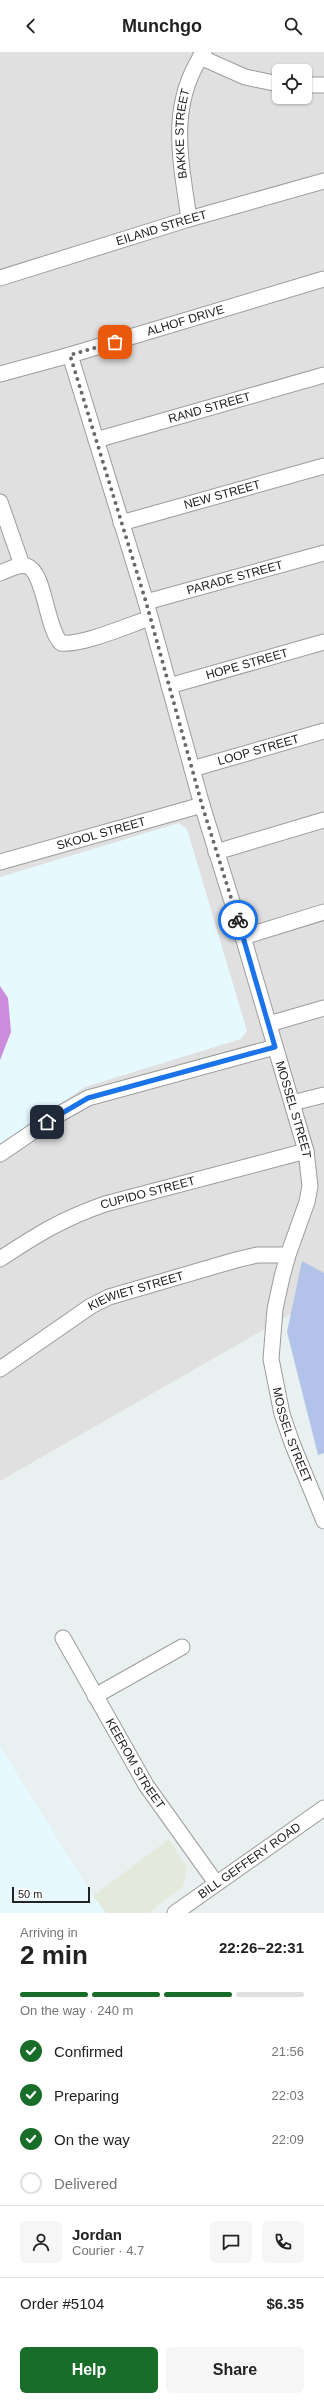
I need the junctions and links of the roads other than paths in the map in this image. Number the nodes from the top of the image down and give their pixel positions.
1 (202, 55) edge
2 (272, 83) edge
3 (324, 84) edge
4 (312, 85) edge
5 (324, 181) edge
6 (189, 219) junction
7 (0, 278) edge
8 (324, 279) edge
9 (70, 355) junction
10 (0, 374) edge
11 (324, 374) edge
12 (96, 440) junction
13 (324, 466) edge
14 (2, 511) edge
15 (121, 523) junction
16 (324, 553) edge
17 (22, 566) junction
18 (0, 572) edge
19 (146, 602) junction
20 (150, 618) junction
21 (324, 642) edge
22 (169, 686) junction
23 (324, 730) edge
24 (192, 769) junction
25 (202, 805) junction
26 (324, 820) edge
27 (216, 852) junction
28 (0, 862) edge
29 (324, 912) edge
30 (244, 937) junction
31 (324, 1008) edge
32 (269, 1024) junction
33 (275, 1047) junction
34 (324, 1094) edge
35 (292, 1103) junction
36 (306, 1151) junction
37 (0, 1154) edge
38 (288, 1255) junction
39 (0, 1259) edge
40 (0, 1369) edge
41 (324, 1521) edge
42 (63, 1638) dead end
43 (182, 1647) dead end
44 (95, 1696) junction
45 (324, 1808) edge
46 (216, 1883) junction
47 (175, 1913) edge

1 - 2 street
1 - 6 street, BAKKE STREET
3 - 4 street
5 - 6 street, EILAND STREET
6 - 7 street, EILAND STREET
8 - 9 street, ALHOF DRIVE
9 - 10 street, ALHOF DRIVE
9 - 12 street, MOSSEL STREET
11 - 12 street, RAND STREET
12 - 15 street, MOSSEL STREET
13 - 15 street, NEW STREET
14 - 17 street
15 - 19 street, MOSSEL STREET
16 - 19 street, PARADE STREET
17 - 18 street
17 - 20 street
19 - 20 street, MOSSEL STREET
20 - 22 street, MOSSEL STREET
21 - 22 street, HOPE STREET
22 - 24 street, MOSSEL STREET
23 - 24 street, LOOP STREET
24 - 25 street, MOSSEL STREET
25 - 27 street, MOSSEL STREET
25 - 28 street, SKOOL STREET
26 - 27 street
27 - 30 street, MOSSEL STREET
29 - 30 street
30 - 32 street, MOSSEL STREET
31 - 32 street
32 - 33 street, MOSSEL STREET
33 - 35 street, MOSSEL STREET
33 - 37 street
34 - 35 street
35 - 36 street, MOSSEL STREET
36 - 38 street, MOSSEL STREET
36 - 39 street, CUPIDO STREET
38 - 40 street, KIEWIET STREET
38 - 41 street, MOSSEL STREET
42 - 44 street, KEEROM STREET
43 - 44 street
44 - 46 street, KEEROM STREET
45 - 46 street, BILL GEFFERY ROAD
46 - 47 street, BILL GEFFERY ROAD

